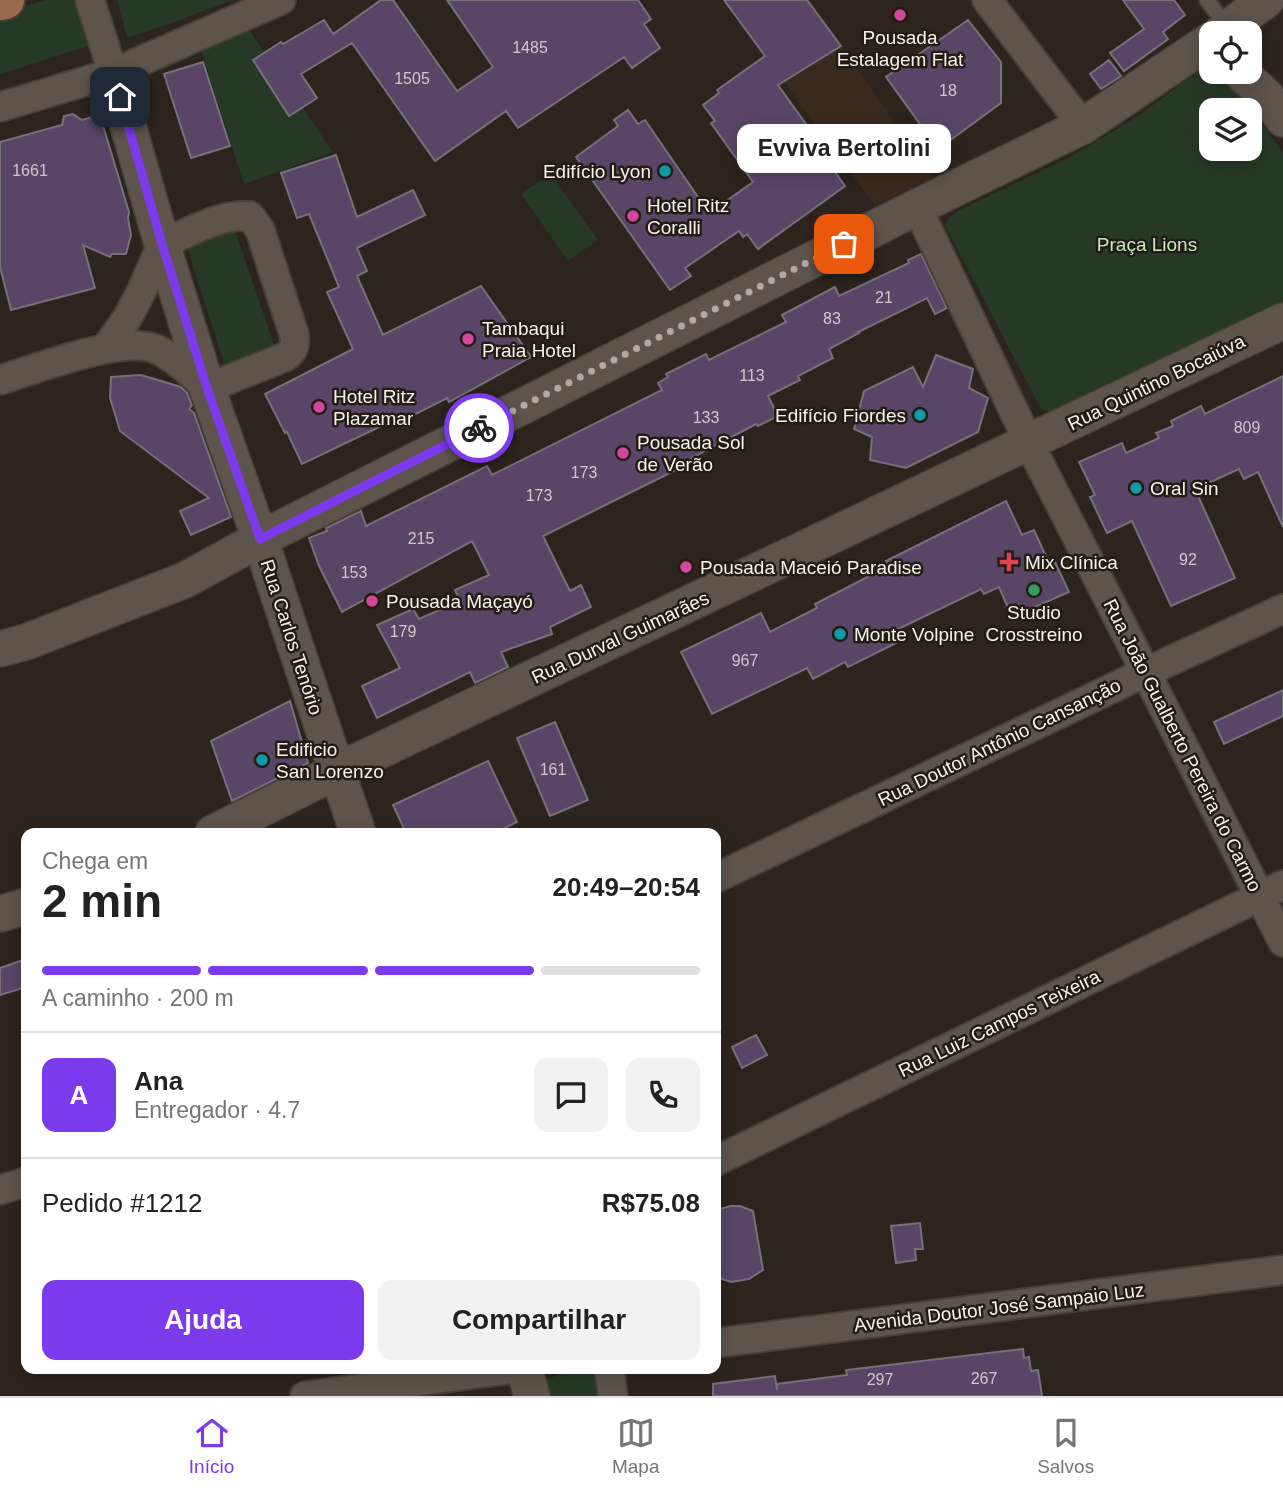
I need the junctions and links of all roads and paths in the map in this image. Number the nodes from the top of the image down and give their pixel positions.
1 (90, 0) edge
2 (281, 0) edge
3 (987, 0) edge
4 (1207, 0) edge
5 (1266, 0) edge
6 (1211, 21) edge
7 (1239, 21) edge
8 (1199, 51) edge
9 (113, 73) junction
10 (1256, 84) edge
11 (1278, 100) edge
12 (0, 107) edge
13 (1083, 126) junction
14 (917, 207) junction
15 (162, 244) junction
16 (1283, 321) edge
17 (106, 348) junction
18 (0, 380) edge
19 (207, 388) junction
20 (1029, 443) junction
21 (260, 539) junction
22 (1283, 609) edge
23 (0, 649) edge
24 (1146, 672) junction
25 (337, 771) junction
26 (223, 828) edge
27 (356, 828) edge
28 (721, 876) edge
29 (1272, 890) edge
30 (21, 908) edge
31 (0, 914) edge
32 (1283, 942) edge
33 (721, 1159) edge
34 (21, 1184) edge
35 (0, 1190) edge
36 (1283, 1270) edge
37 (721, 1342) edge
38 (475, 1374) edge
39 (523, 1374) edge
40 (611, 1374) edge
41 (305, 1396) edge
42 (532, 1396) edge
43 (613, 1396) edge

1 - 9 street, Rua Carlos Tenório
2 - 9 street
3 - 13 street
4 - 6 lane
5 - 7 street
8 - 13 street
9 - 12 street
9 - 15 street, Rua Carlos Tenório
10 - 11 street
13 - 14 street
14 - 20 street, Rua João Gualberto Pereira do Carmo
14 - 21 street
15 - 17 street
15 - 19 street, Rua Carlos Tenório
15 - 19 street
16 - 20 street, Rua Quintino Bocaiúva
17 - 18 street
17 - 19 street
19 - 21 street, Rua Carlos Tenório
20 - 24 street, Rua João Gualberto Pereira do Carmo
20 - 25 street, Rua Durval Guimarães
21 - 23 street
21 - 25 street, Rua Carlos Tenório
22 - 24 street, Rua Doutor Antônio Cansanção
24 - 28 street, Rua Doutor Antônio Cansanção
24 - 29 street, Rua João Gualberto Pereira do Carmo
25 - 26 street, Rua Durval Guimarães
25 - 27 street, Rua Carlos Tenório
29 - 32 street, Rua João Gualberto Pereira do Carmo
29 - 33 street, Rua Luiz Campos Teixeira
30 - 31 street
34 - 35 street
36 - 37 street, Avenida Doutor José Sampaio Luz
38 - 41 street
39 - 42 street
40 - 43 street

